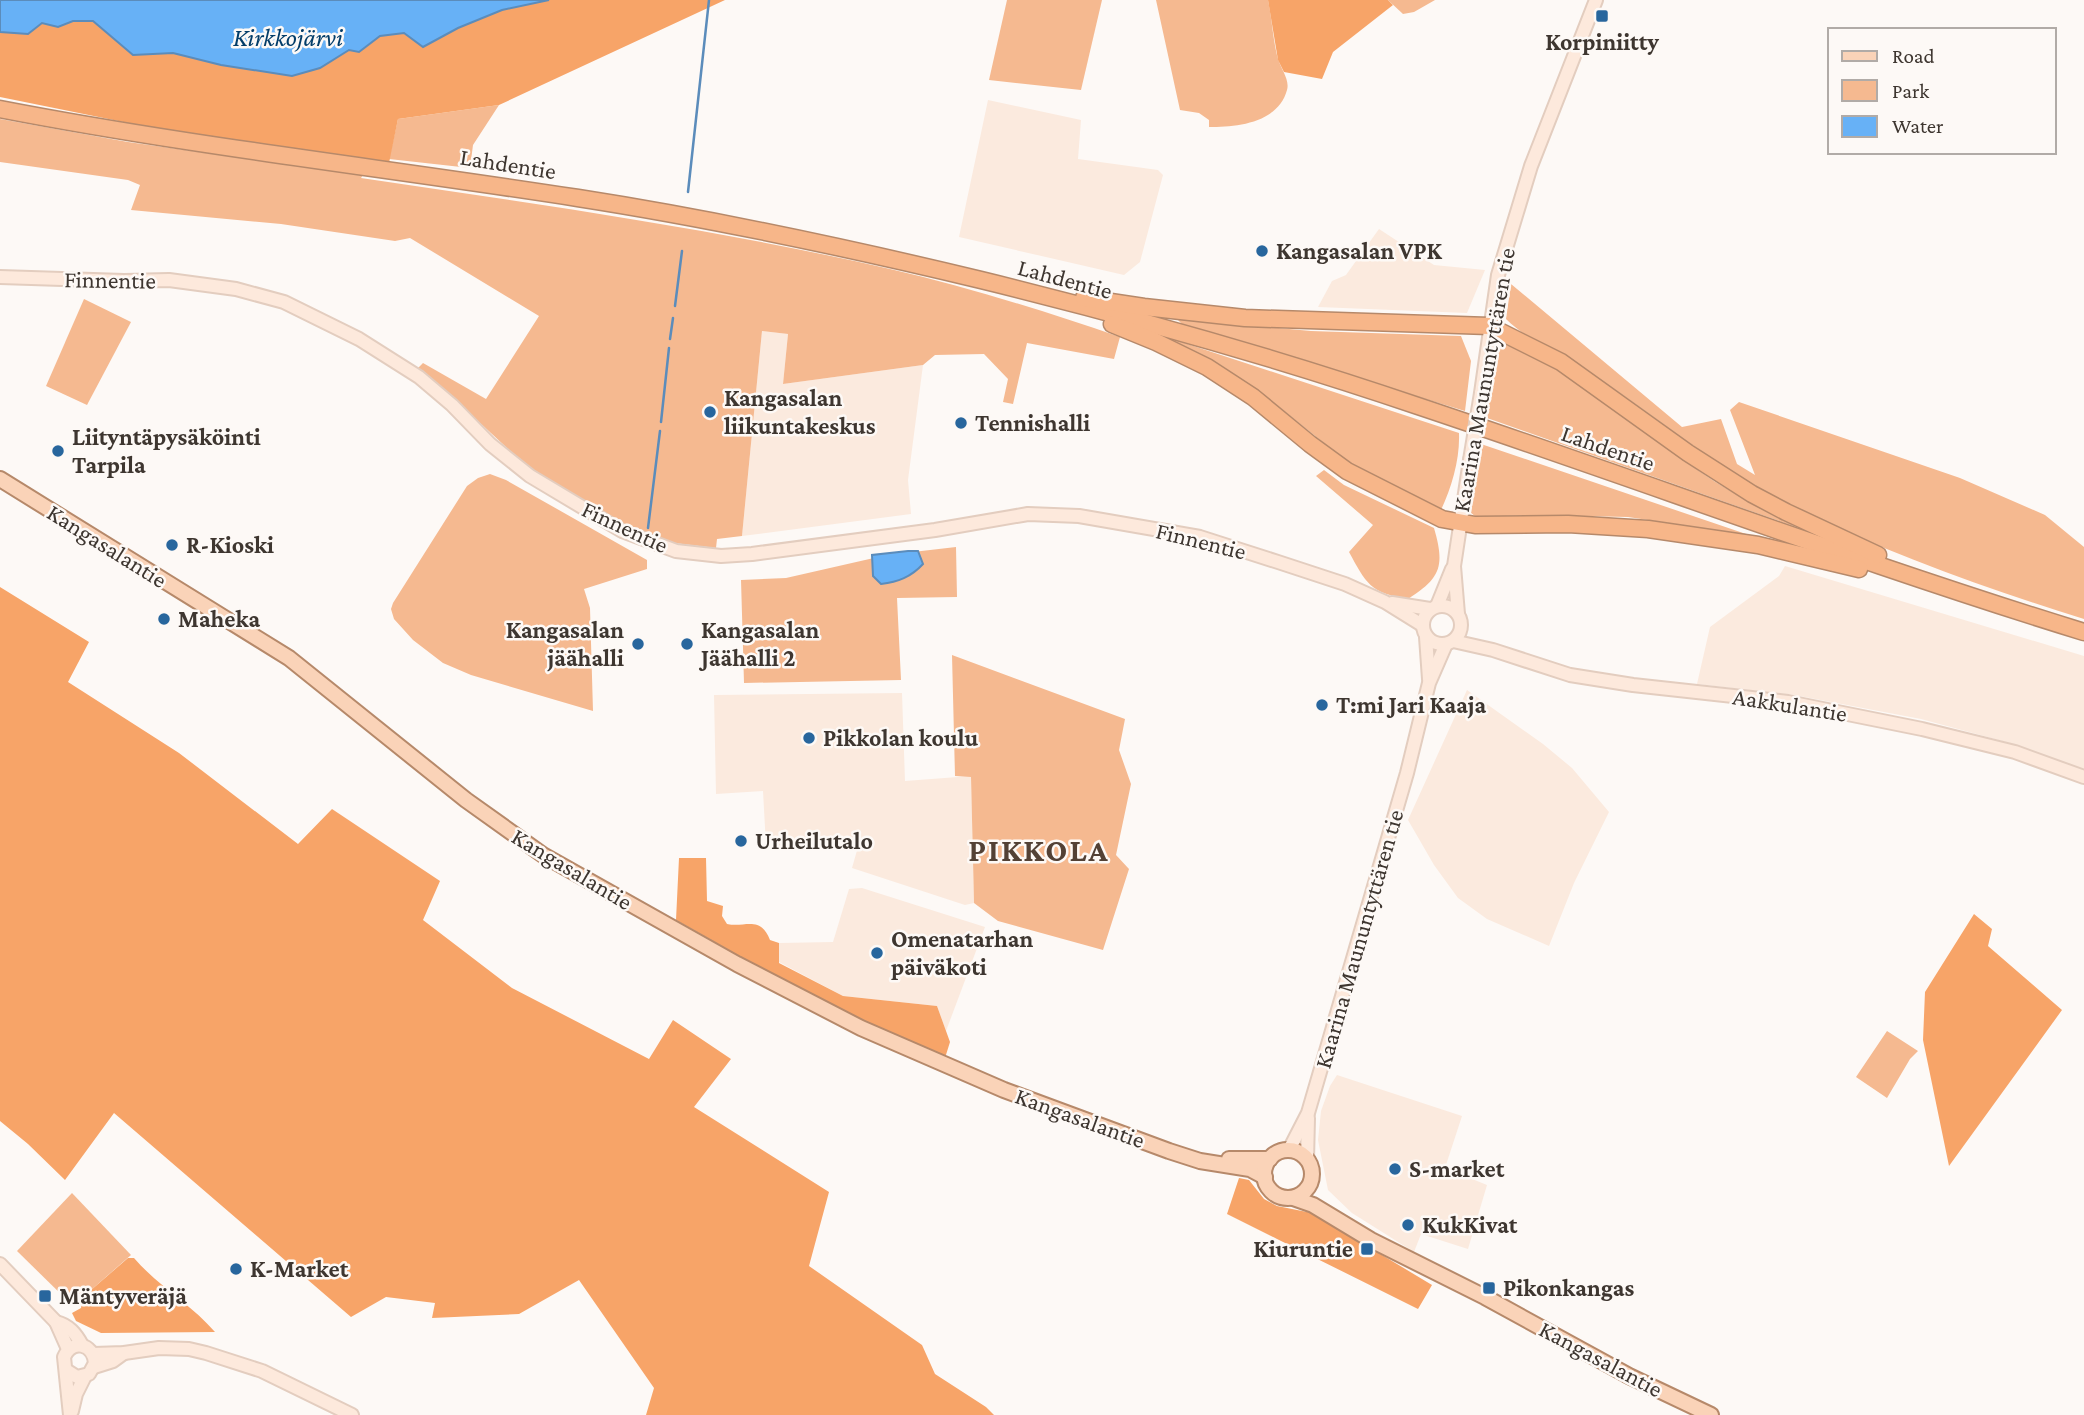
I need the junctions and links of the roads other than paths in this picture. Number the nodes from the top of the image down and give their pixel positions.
1 (1596, 0) edge
2 (0, 109) edge
3 (0, 277) edge
4 (1001, 285) junction
5 (1489, 326) junction
6 (0, 479) edge
7 (1460, 522) junction
8 (1454, 566) junction
9 (1385, 602) junction
10 (1434, 608) junction
11 (1458, 614) junction
12 (2023, 614) junction
13 (1461, 628) junction
14 (1424, 631) junction
15 (2084, 632) edge
16 (1450, 643) junction
17 (1493, 650) junction
18 (1429, 683) junction
19 (2084, 777) edge
20 (1308, 1113) junction
21 (1289, 1150) junction
22 (1270, 1159) junction
23 (1307, 1160) junction
24 (1200, 1161) junction
25 (1265, 1177) junction
26 (1310, 1184) junction
27 (1293, 1198) junction
28 (1345, 1223) junction
29 (0, 1264) edge
30 (56, 1322) junction
31 (82, 1345) junction
32 (68, 1349) junction
33 (91, 1366) junction
34 (66, 1370) junction
35 (70, 1415) edge
36 (352, 1415) edge
37 (1711, 1415) edge

1 - 5 street, Kaarina Maununtyttären tie
2 - 4 highway, Lahdentie
3 - 9 street, Finnentie
4 - 5 highway
4 - 7 highway
4 - 12 highway, Lahdentie
5 - 7 street, Kaarina Maununtyttären tie, bridge
5 - 12 highway
6 - 24 main road, Kangasalantie
7 - 8 street, Kaarina Maununtyttären tie
7 - 12 highway
8 - 10 street, Kaarina Maununtyttären tie
8 - 11 street, Kaarina Maununtyttären tie
9 - 10 street, Finnentie
9 - 14 street, Finnentie
10 - 11 street
10 - 14 street
11 - 13 street
12 - 15 highway, Lahdentie
13 - 16 street
13 - 17 street, Aakkulantie
14 - 16 street
14 - 18 street, Kaarina Maununtyttären tie
16 - 17 street, Aakkulantie
16 - 18 street, Kaarina Maununtyttären tie
17 - 19 street, Aakkulantie
18 - 20 street, Kaarina Maununtyttären tie
20 - 21 street, Kaarina Maununtyttären tie
20 - 23 street, Kaarina Maununtyttären tie
21 - 22 main road
21 - 23 main road
22 - 24 main road, Kangasalantie
22 - 25 main road
23 - 26 main road
24 - 25 main road, Kangasalantie
25 - 27 main road
26 - 27 main road
26 - 28 main road, Kangasalantie
27 - 28 main road, Kangasalantie
28 - 37 main road, Kangasalantie
29 - 30 street
30 - 31 street
30 - 32 street
31 - 32 street
31 - 33 street
32 - 34 street
33 - 34 street
33 - 35 street
33 - 36 street
34 - 35 street

